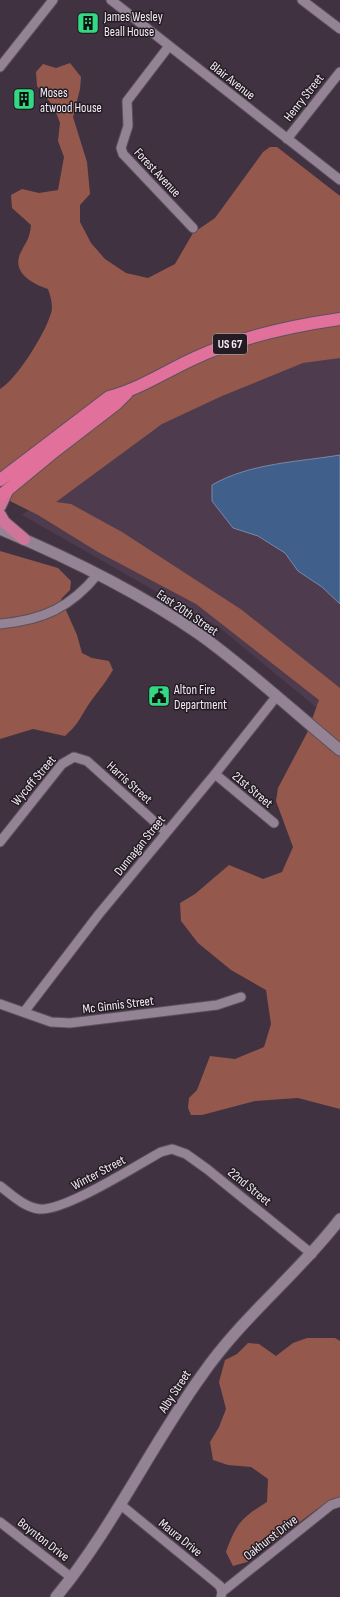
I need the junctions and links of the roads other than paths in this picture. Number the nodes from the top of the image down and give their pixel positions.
1 (53, 0) edge
2 (111, 0) edge
3 (302, 0) edge
4 (340, 30) edge
5 (169, 46) junction
6 (0, 67) edge
7 (340, 72) edge
8 (287, 138) junction
9 (340, 180) edge
10 (193, 228) dead end
11 (340, 319) edge
12 (128, 392) junction
13 (0, 480) edge
14 (3, 493) edge
15 (0, 506) edge
16 (0, 515) edge
17 (0, 529) edge
18 (24, 539) junction
19 (98, 574) junction
20 (0, 624) edge
21 (276, 697) junction
22 (340, 750) edge
23 (74, 758) joint
24 (215, 774) junction
25 (274, 823) dead end
26 (166, 832) junction
27 (0, 842) edge
28 (241, 997) dead end
29 (0, 1004) edge
30 (24, 1012) junction
31 (166, 1150) joint
32 (0, 1186) edge
33 (340, 1219) edge
34 (312, 1254) junction
35 (340, 1502) edge
36 (121, 1505) junction
37 (0, 1522) edge
38 (72, 1578) junction
39 (221, 1594) edge
40 (56, 1597) edge

1 - 6 street
2 - 5 street, Blair Avenue
3 - 4 street
5 - 8 street, Blair Avenue
5 - 10 street, Forest Avenue
7 - 8 street, Henry Street
8 - 9 street, Blair Avenue
11 - 12 highway, US 67
12 - 13 highway, US 67
12 - 14 highway, US 67
14 - 15 main road
16 - 18 main road
17 - 18 street, East 20th Street
18 - 19 street, East 20th Street
19 - 20 street
19 - 21 street, East 20th Street
21 - 22 street, East 20th Street
21 - 24 street, Dunnagan Street
23 - 26 street, Harris Street
23 - 27 street, Wycoff Street
24 - 25 street, 21st Street
24 - 26 street, Dunnagan Street
26 - 30 street, Dunnagan Street
28 - 30 street, Mc Ginnis Street
29 - 30 street, Mc Ginnis Street
31 - 32 street, Winter Street
31 - 34 street, 22nd Street
33 - 34 street, Alby Street
34 - 36 street, Alby Street
35 - 39 street, Oakhurst Drive
36 - 38 street, Alby Street
36 - 39 street, Maura Drive
37 - 38 street, Boynton Drive
38 - 40 street, Alby Street

